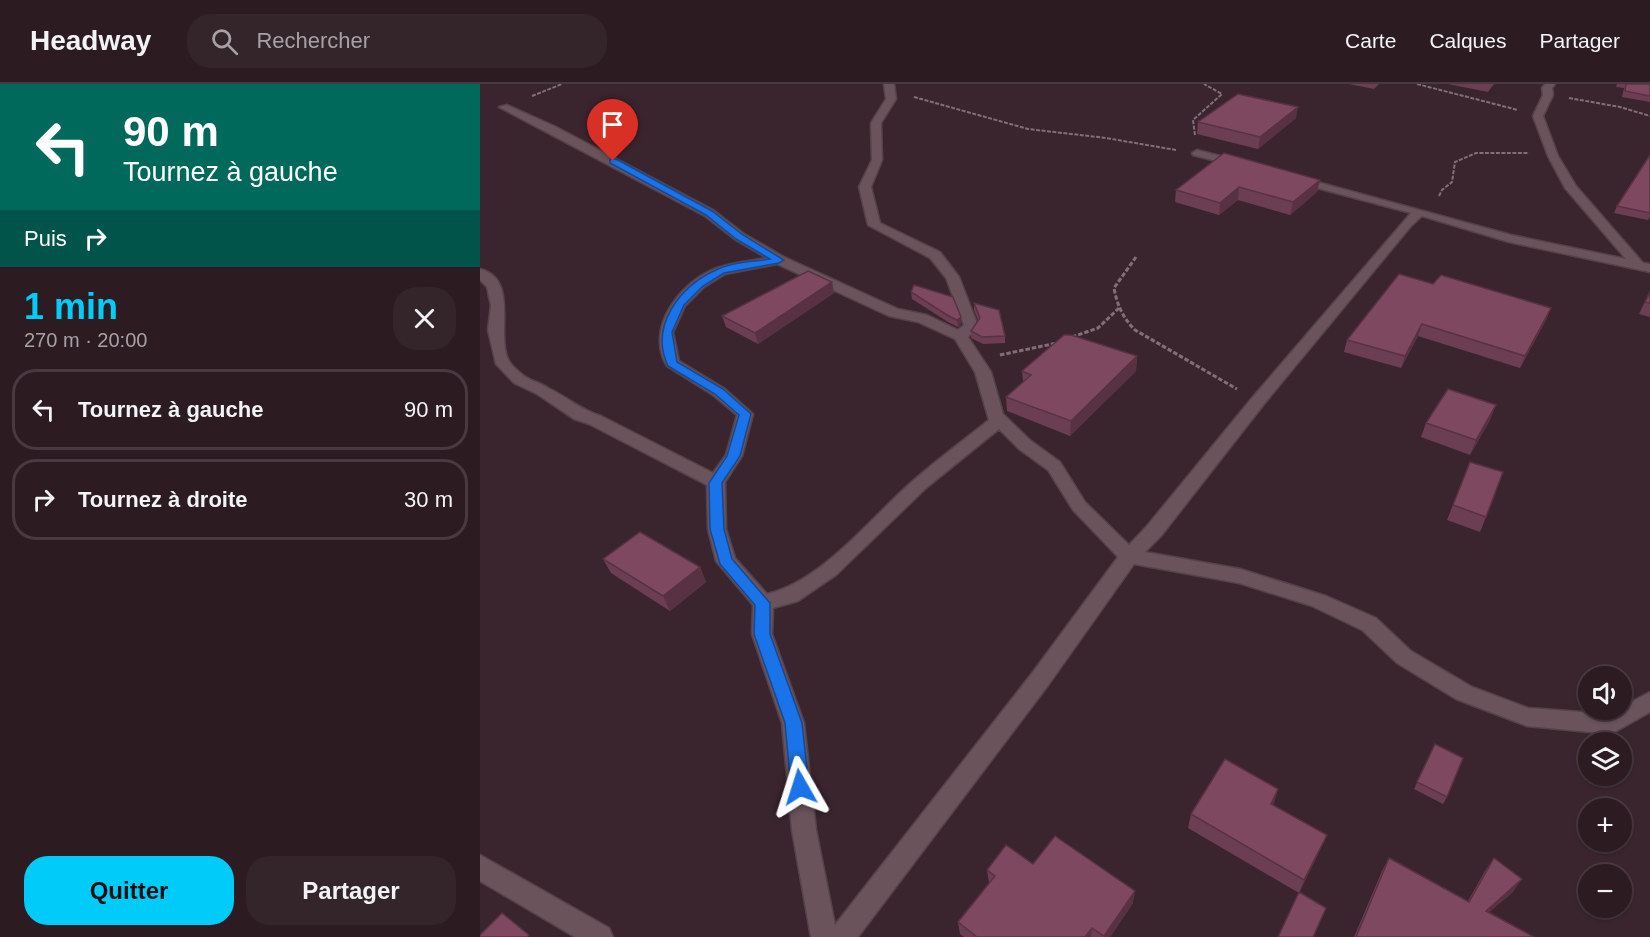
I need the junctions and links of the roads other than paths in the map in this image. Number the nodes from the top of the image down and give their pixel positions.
1 (889, 84) edge
2 (1549, 90) edge
3 (504, 107) dead end
4 (1197, 153) road end
5 (1253, 168) edge
6 (1286, 177) edge
7 (1429, 214) junction
8 (779, 260) junction
9 (1644, 267) edge
10 (480, 273) edge
11 (960, 336) junction
12 (999, 420) junction
13 (716, 483) junction
14 (1129, 556) junction
15 (763, 603) junction
16 (1650, 701) edge
17 (480, 867) edge
18 (600, 937) edge
19 (824, 937) edge
20 (842, 937) edge

1 - 11 street
2 - 9 street
3 - 8 street
4 - 5 street
6 - 7 street
7 - 9 street
7 - 14 street
8 - 11 street
8 - 13 street
10 - 13 street
11 - 12 street
12 - 14 street
12 - 15 street
13 - 15 street
14 - 16 street
14 - 20 street
15 - 19 street
17 - 18 street

